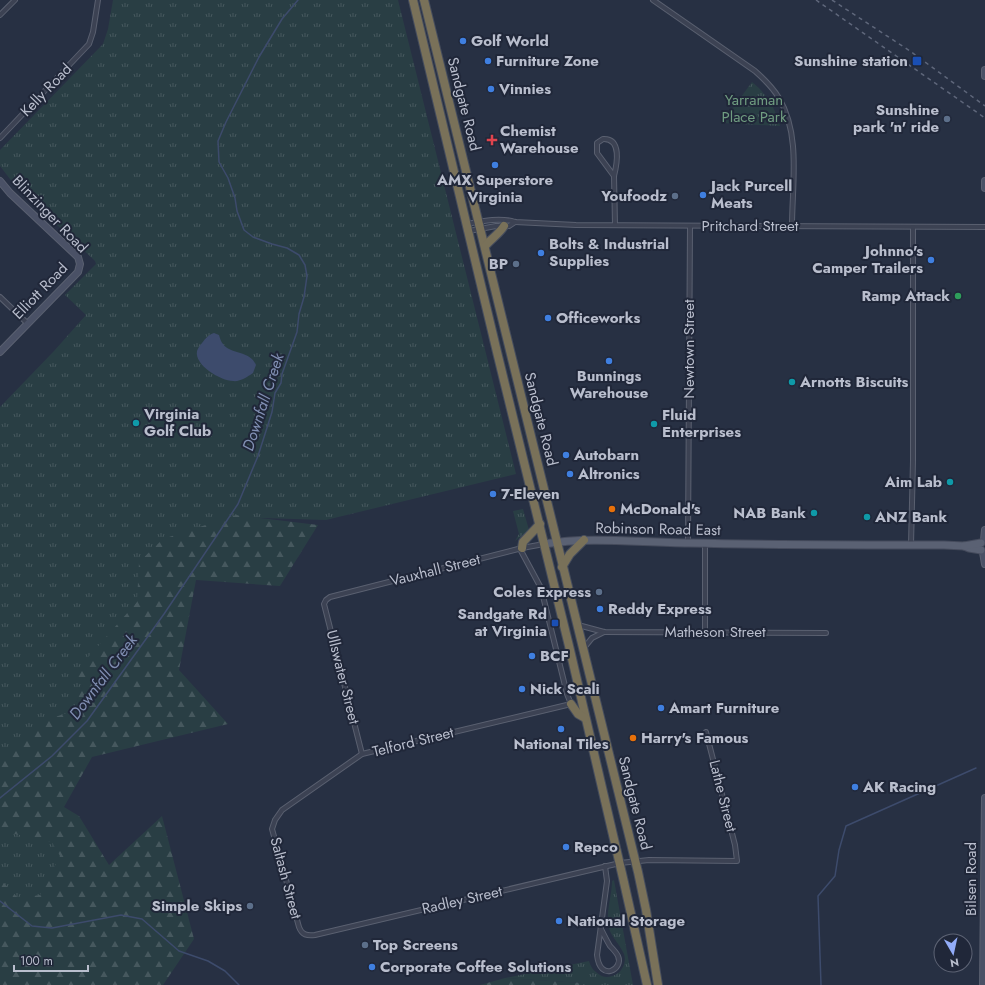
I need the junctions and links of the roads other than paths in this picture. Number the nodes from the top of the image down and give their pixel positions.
1 (15, 0) edge
2 (98, 0) edge
3 (413, 0) edge
4 (424, 0) edge
5 (653, 0) edge
6 (0, 15) edge
7 (985, 70) edge
8 (985, 76) edge
9 (0, 138) edge
10 (614, 176) junction
11 (985, 180) edge
12 (0, 181) edge
13 (985, 188) edge
14 (515, 222) junction
15 (480, 225) junction
16 (615, 225) junction
17 (504, 226) junction
18 (690, 226) junction
19 (792, 226) junction
20 (468, 227) junction
21 (913, 227) junction
22 (985, 227) edge
23 (485, 246) junction
24 (80, 266) joint
25 (0, 297) edge
26 (27, 323) junction
27 (0, 352) edge
28 (540, 524) junction
29 (985, 530) edge
30 (584, 540) junction
31 (557, 542) junction
32 (688, 543) junction
33 (544, 544) junction
34 (705, 544) junction
35 (911, 545) junction
36 (983, 546) edge
37 (521, 548) junction
38 (985, 564) edge
39 (562, 567) junction
40 (326, 600) joint
41 (576, 625) junction
42 (604, 632) junction
43 (705, 632) junction
44 (826, 633) dead end
45 (582, 649) junction
46 (571, 704) junction
47 (585, 718) junction
48 (706, 732) dead end
49 (362, 754) junction
50 (985, 798) edge
51 (985, 812) edge
52 (275, 820) joint
53 (635, 861) junction
54 (737, 861) joint
55 (620, 863) junction
56 (605, 866) junction
57 (985, 906) edge
58 (601, 929) junction
59 (304, 935) joint
60 (647, 985) edge
61 (658, 985) edge
62 (983, 985) edge

1 - 6 street
2 - 9 street, Kelly Road
3 - 20 highway, Sandgate Road
4 - 15 highway, Sandgate Road
5 - 19 street
7 - 8 street
10 - 10 street
10 - 16 street
11 - 13 street
12 - 24 street, Blinzinger Road
14 - 15 street, Pritchard Street
14 - 16 street, Pritchard Street
14 - 17 street, Pritchard Street
15 - 17 street, Pritchard Street
15 - 20 street, Pritchard Street
15 - 20 street, Pritchard Street
15 - 23 highway, Sandgate Road
16 - 18 street, Pritchard Street
17 - 23 highway
18 - 19 street, Pritchard Street
18 - 32 street, Newtown Street
19 - 21 street, Pritchard Street
20 - 28 highway, Sandgate Road
21 - 22 street, Pritchard Street
21 - 35 street
23 - 31 highway, Sandgate Road
24 - 26 street, Elliott Road
25 - 26 street
26 - 27 street, Elliott Road
28 - 33 highway, Sandgate Road
28 - 37 highway
29 - 36 street
30 - 31 main road, Robinson Road East
30 - 32 main road, Robinson Road East
30 - 39 highway
31 - 33 main road, Robinson Road East
31 - 39 highway, Sandgate Road
32 - 34 main road, Robinson Road East
33 - 37 street, Vauxhall Street
33 - 47 highway, Sandgate Road
34 - 35 main road, Robinson Road East
34 - 43 street
35 - 36 main road, Robinson Road East
36 - 38 street
37 - 40 street, Vauxhall Street
37 - 46 street
39 - 41 highway, Sandgate Road
40 - 49 street, Ullswater Street
41 - 42 street, Matheson Street
41 - 45 highway, Sandgate Road
42 - 43 street, Matheson Street
42 - 45 street
43 - 44 street, Matheson Street
45 - 53 highway, Sandgate Road
46 - 47 highway
46 - 49 street, Telford Street
47 - 55 highway, Sandgate Road
48 - 54 street, Lathe Street
49 - 52 street, Telford Street
50 - 51 street, Bilsen Road
51 - 57 street, Bilsen Road
52 - 59 street, Saltash Street
53 - 54 street, Radley Street
53 - 55 street, Radley Street
53 - 61 highway, Sandgate Road
55 - 56 street, Radley Street
55 - 60 highway, Sandgate Road
56 - 58 street
56 - 59 street, Radley Street
57 - 62 street, Bilsen Road
58 - 58 street

